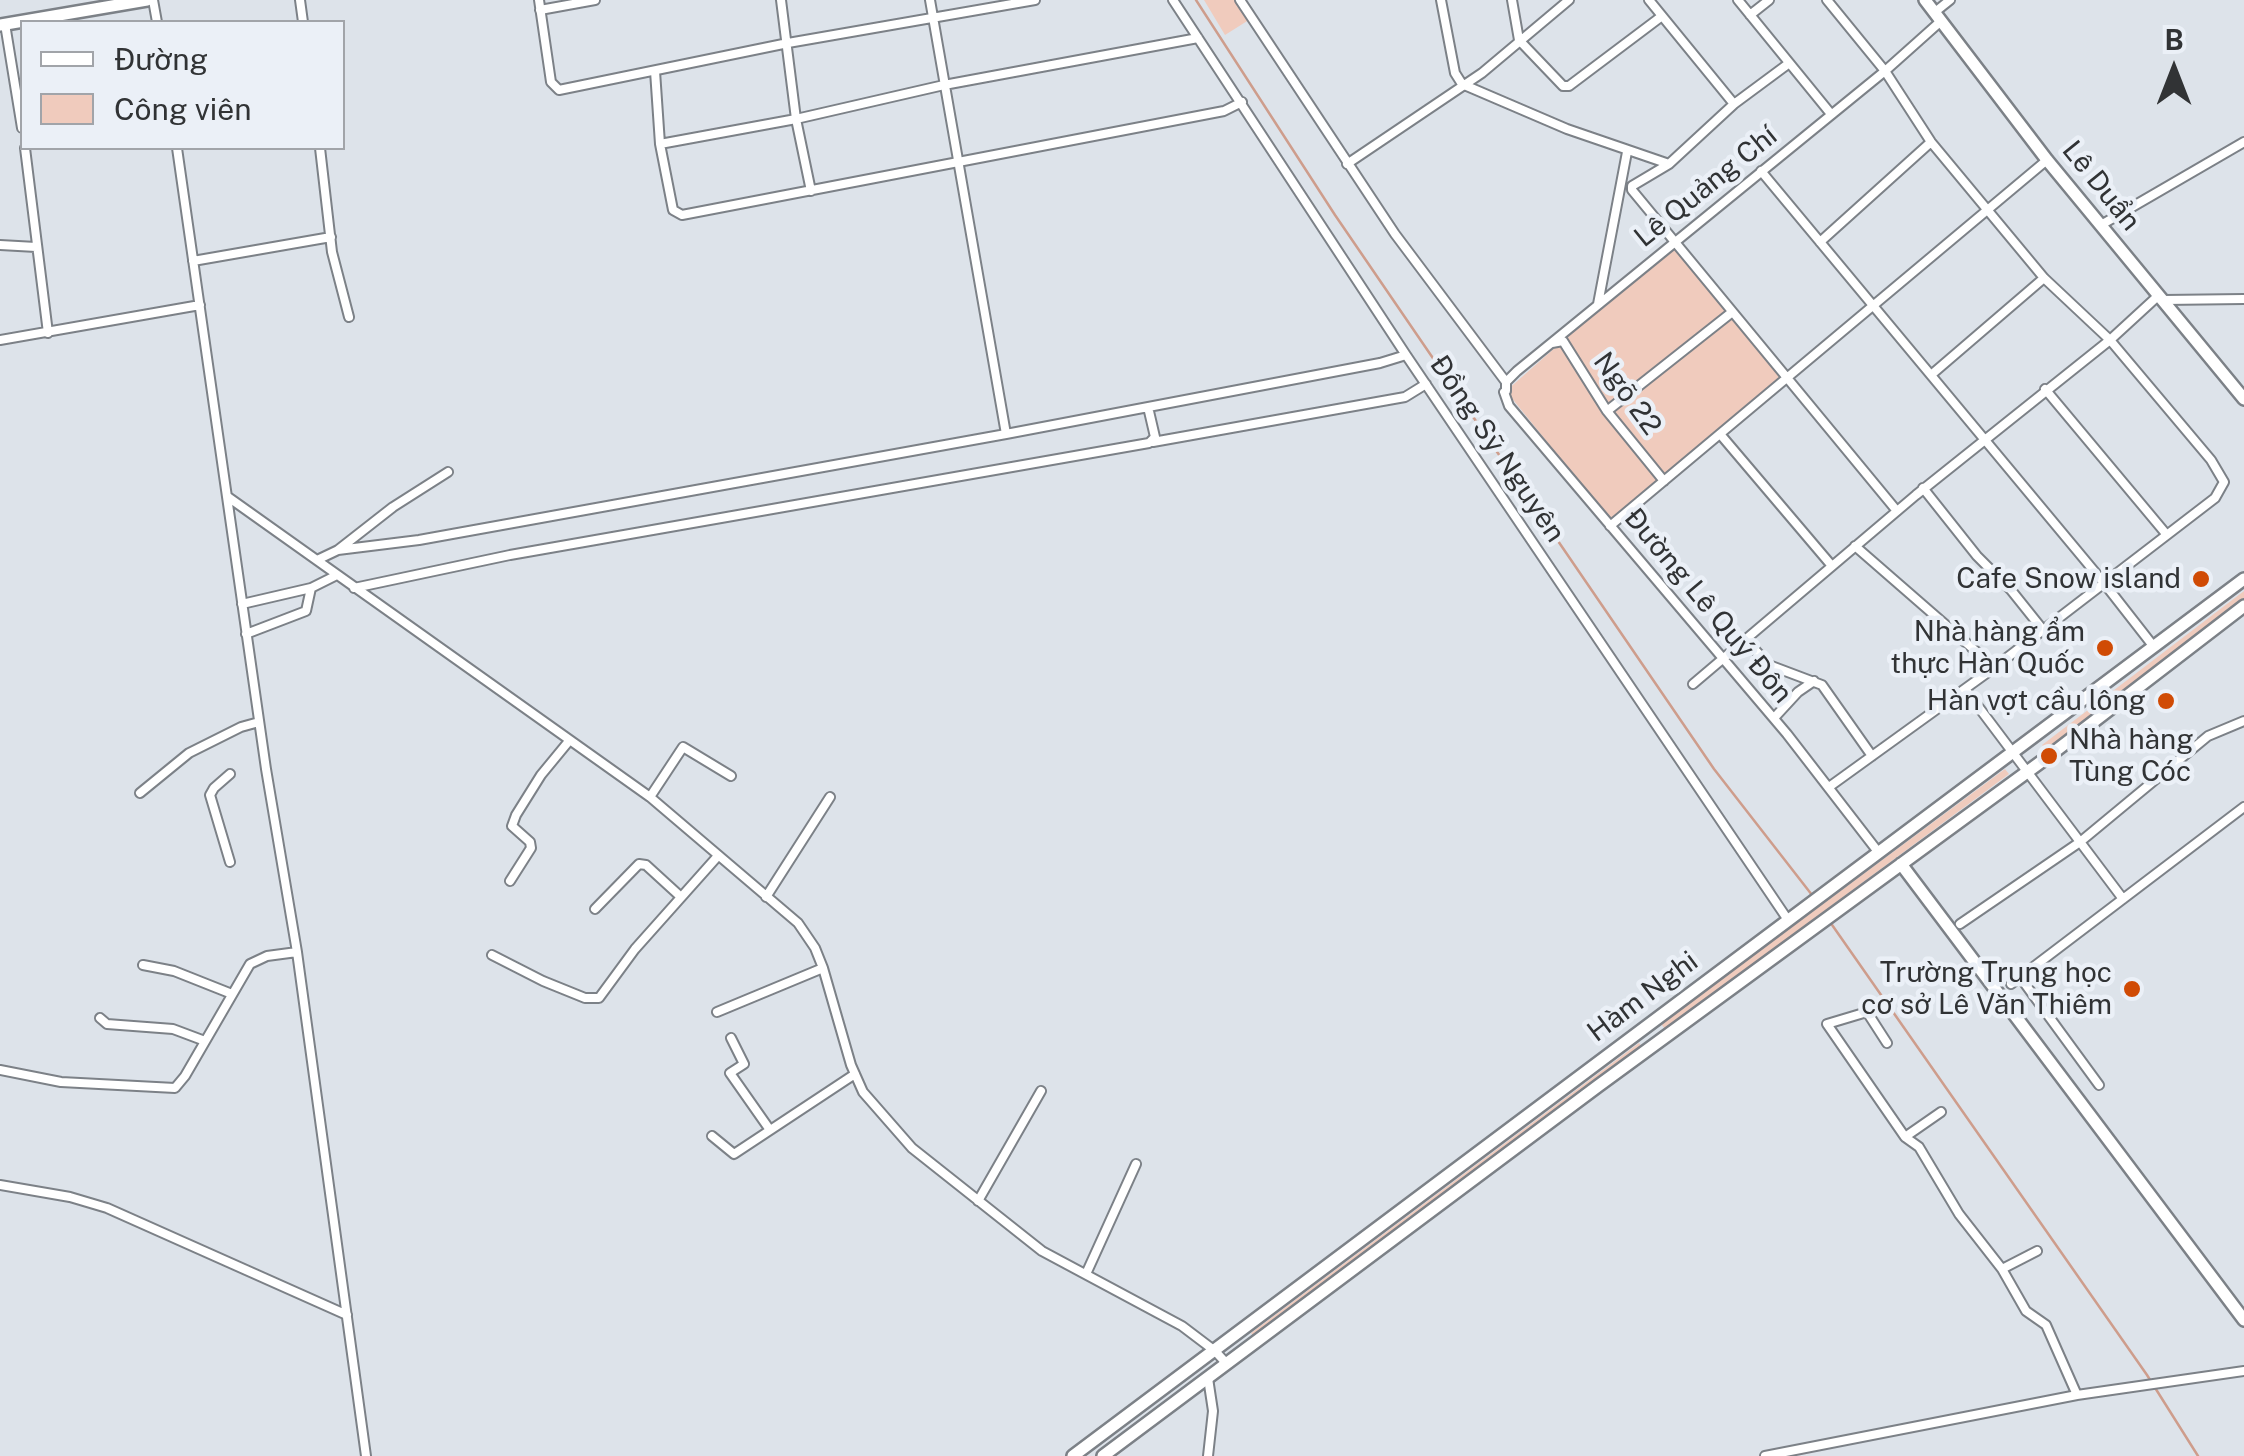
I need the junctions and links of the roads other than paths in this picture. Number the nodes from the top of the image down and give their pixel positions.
1 (150, 0) edge
2 (595, 0) edge
3 (781, 0) edge
4 (930, 0) edge
5 (1036, 0) edge
6 (1173, 0) edge
7 (1240, 0) edge
8 (1442, 0) edge
9 (1512, 0) edge
10 (1569, 0) edge
11 (1649, 0) edge
12 (1738, 0) edge
13 (1769, 0) edge
14 (1827, 0) edge
15 (1925, 0) edge
16 (1950, 0) edge
17 (539, 5) edge
18 (1750, 15) junction
19 (933, 16) junction
20 (1662, 16) junction
21 (1938, 16) junction
22 (28, 20) edge
23 (3, 24) edge
24 (1198, 38) junction
25 (1519, 40) junction
26 (788, 43) junction
27 (1788, 64) junction
28 (656, 71) junction
29 (1885, 71) junction
30 (1462, 84) junction
31 (944, 85) junction
32 (1242, 102) junction
33 (1734, 104) junction
34 (20, 105) edge
35 (1831, 114) junction
36 (796, 118) junction
37 (1931, 142) junction
38 (2244, 142) edge
39 (660, 144) junction
40 (25, 150) edge
41 (177, 150) edge
42 (320, 150) edge
43 (1627, 152) junction
44 (2048, 160) junction
45 (958, 163) junction
46 (1347, 164) junction
47 (1670, 164) junction
48 (1761, 171) junction
49 (811, 190) junction
50 (1988, 210) junction
51 (2101, 225) junction
52 (331, 238) junction
53 (1673, 242) junction
54 (1820, 242) junction
55 (0, 246) edge
56 (36, 247) junction
57 (192, 261) junction
58 (2044, 278) junction
59 (2161, 298) junction
60 (2244, 299) edge
61 (1598, 304) junction
62 (200, 306) junction
63 (1874, 307) junction
64 (1731, 313) junction
65 (349, 317) dead end
66 (48, 333) junction
67 (0, 340) edge
68 (2110, 340) junction
69 (1552, 343) junction
70 (1406, 355) junction
71 (1931, 375) junction
72 (1786, 379) junction
73 (1426, 384) junction
74 (1506, 387) junction
75 (2045, 388) junction
76 (2244, 399) edge
77 (1148, 407) junction
78 (1607, 411) junction
79 (1006, 434) junction
80 (1720, 434) junction
81 (1983, 439) junction
82 (1149, 443) junction
83 (448, 472) dead end
84 (1664, 481) junction
85 (1924, 488) junction
86 (228, 497) junction
87 (1896, 511) junction
88 (1610, 526) junction
89 (2167, 535) junction
90 (1855, 546) junction
91 (338, 550) junction
92 (317, 560) junction
93 (1832, 566) junction
94 (337, 575) junction
95 (2244, 579) edge
96 (2104, 583) junction
97 (311, 588) junction
98 (354, 588) junction
99 (242, 604) junction
100 (2244, 606) edge
101 (2043, 630) junction
102 (246, 634) junction
103 (1746, 640) junction
104 (2154, 647) junction
105 (1724, 660) junction
106 (1994, 668) junction
107 (1815, 681) junction
108 (1694, 684) dead end
109 (1965, 689) junction
110 (1774, 718) junction
111 (2244, 721) edge
112 (259, 722) junction
113 (570, 741) junction
114 (2012, 753) junction
115 (1872, 756) junction
116 (2027, 772) junction
117 (230, 774) dead end
118 (731, 776) dead end
119 (1829, 787) junction
120 (140, 793) dead end
121 (650, 797) junction
122 (830, 797) dead end
123 (2244, 807) edge
124 (2080, 842) junction
125 (1878, 853) junction
126 (717, 857) junction
127 (230, 862) dead end
128 (1901, 864) junction
129 (510, 881) dead end
130 (681, 897) junction
131 (766, 897) junction
132 (2123, 899) junction
133 (596, 910) dead end
134 (1788, 920) junction
135 (1960, 924) dead end
136 (297, 952) junction
137 (492, 956) dead end
138 (143, 965) dead end
139 (824, 968) junction
140 (2020, 977) junction
141 (2011, 984) dead end
142 (232, 994) junction
143 (717, 1012) dead end
144 (100, 1018) dead end
145 (730, 1038) dead end
146 (206, 1041) junction
147 (1887, 1043) dead end
148 (0, 1070) edge
149 (855, 1074) junction
150 (2100, 1084) dead end
151 (1041, 1090) dead end
152 (1940, 1112) dead end
153 (770, 1130) junction
154 (712, 1136) dead end
155 (1905, 1137) junction
156 (1136, 1164) dead end
157 (2, 1186) edge
158 (0, 1196) edge
159 (978, 1201) junction
160 (2037, 1251) dead end
161 (2002, 1269) junction
162 (1086, 1274) junction
163 (348, 1315) junction
164 (2244, 1320) edge
165 (1215, 1351) junction
166 (1227, 1364) junction
167 (2244, 1371) edge
168 (1208, 1378) junction
169 (2077, 1396) junction
170 (366, 1456) edge
171 (1074, 1456) edge
172 (1103, 1456) edge
173 (1208, 1456) edge
174 (1765, 1456) edge

1 - 22 main road
2 - 17 street
3 - 26 street
4 - 19 street
5 - 19 street
6 - 24 street, Đồng Sỹ Nguyên
7 - 46 street, Đường Lê Quý Đôn
8 - 30 street
9 - 25 street
10 - 25 street
11 - 20 street
12 - 18 street
13 - 18 street
14 - 29 street
15 - 21 main road, Lê Duẩn
16 - 21 street, Lê Quảng Chí
17 - 28 street
18 - 27 street
19 - 26 street
19 - 31 street
20 - 25 street
20 - 33 street
21 - 29 street, Lê Quảng Chí
21 - 44 main road, Lê Duẩn
23 - 34 street
24 - 31 street
24 - 32 street, Đồng Sỹ Nguyên
25 - 30 street
26 - 28 street
26 - 36 street
27 - 33 street
27 - 35 street
28 - 39 street
29 - 35 street, Lê Quảng Chí
29 - 37 street
30 - 43 street
30 - 46 street
31 - 36 street
31 - 45 street
32 - 45 street
32 - 70 street, Đồng Sỹ Nguyên
33 - 47 street
35 - 48 street, Lê Quảng Chí
36 - 39 street
36 - 49 street
37 - 50 street
37 - 54 street
38 - 51 street
39 - 49 street
40 - 56 street
41 - 57 street
42 - 52 street
43 - 47 street
43 - 61 street
44 - 50 street
44 - 51 main road, Lê Duẩn
45 - 49 street
45 - 79 street
46 - 74 street, Đường Lê Quý Đôn
47 - 53 street
48 - 53 street, Lê Quảng Chí
48 - 54 street
50 - 58 street
50 - 63 street
51 - 59 main road, Lê Duẩn
52 - 57 street
52 - 65 street
53 - 61 street, Lê Quảng Chí
53 - 64 street
54 - 63 street
55 - 56 street
56 - 66 street
57 - 62 street
58 - 68 street
58 - 71 street
59 - 60 street
59 - 68 street
59 - 76 main road, Lê Duẩn
61 - 69 street, Lê Quảng Chí
62 - 66 street
62 - 86 street
63 - 71 street
63 - 72 street
64 - 72 street
64 - 78 street
66 - 67 street
68 - 75 street
68 - 89 street
69 - 74 street, Lê Quảng Chí
69 - 78 street, Ngõ 22
70 - 73 street, Đồng Sỹ Nguyên
70 - 77 street
71 - 81 street
72 - 80 street
72 - 87 street
73 - 82 street
73 - 134 street, Đồng Sỹ Nguyên
74 - 88 street, Đường Lê Quý Đôn
75 - 81 street
75 - 89 street
77 - 79 street
77 - 82 street
78 - 84 street, Ngõ 22
79 - 91 street
80 - 84 street
80 - 93 street
81 - 85 street
81 - 96 street
82 - 98 street
83 - 91 street
84 - 88 street
85 - 87 street
85 - 101 street
86 - 92 street
86 - 99 street
87 - 90 street
88 - 105 street, Đường Lê Quý Đôn
89 - 96 street
90 - 93 street
90 - 106 street
91 - 92 street
92 - 94 street
93 - 103 street
94 - 97 street
94 - 98 street
95 - 104 main road, Hàm Nghi
96 - 101 street
96 - 104 street
97 - 99 street
97 - 102 street
98 - 113 street
99 - 102 street
100 - 116 main road, Hàm Nghi
101 - 106 street
102 - 112 street
103 - 105 street
103 - 107 street
104 - 114 main road, Hàm Nghi
105 - 108 street
105 - 110 street, Đường Lê Quý Đôn
106 - 109 street
107 - 110 street
107 - 115 street
109 - 114 street
109 - 115 street
110 - 119 street, Đường Lê Quý Đôn
111 - 124 street
112 - 120 street
112 - 136 street
113 - 121 street
113 - 129 street
114 - 116 street
114 - 125 main road, Hàm Nghi
115 - 119 street
116 - 124 street
116 - 128 main road, Hàm Nghi
117 - 127 street
118 - 121 street
119 - 125 street, Đường Lê Quý Đôn
121 - 126 street
122 - 131 street
123 - 132 street
124 - 132 street
124 - 135 street
125 - 134 main road, Hàm Nghi
126 - 130 street
126 - 131 street
128 - 164 main road
128 - 166 main road, Hàm Nghi
130 - 133 street
130 - 137 street
131 - 139 street
132 - 140 street
134 - 165 main road, Hàm Nghi
136 - 142 street
136 - 163 street
138 - 142 street
139 - 143 street
139 - 149 street
140 - 141 street
140 - 150 street
142 - 146 street
144 - 146 street
145 - 153 street
146 - 148 street
147 - 155 street
149 - 153 street
149 - 159 street
151 - 159 street
152 - 155 street
153 - 154 street
155 - 161 street
156 - 162 street
157 - 158 street
157 - 163 street
159 - 162 street
160 - 161 street
161 - 169 street
162 - 165 street
163 - 170 street
165 - 166 street
165 - 171 main road, Hàm Nghi
166 - 168 main road, Hàm Nghi
167 - 169 street
168 - 172 main road, Hàm Nghi
168 - 173 street
169 - 174 street

